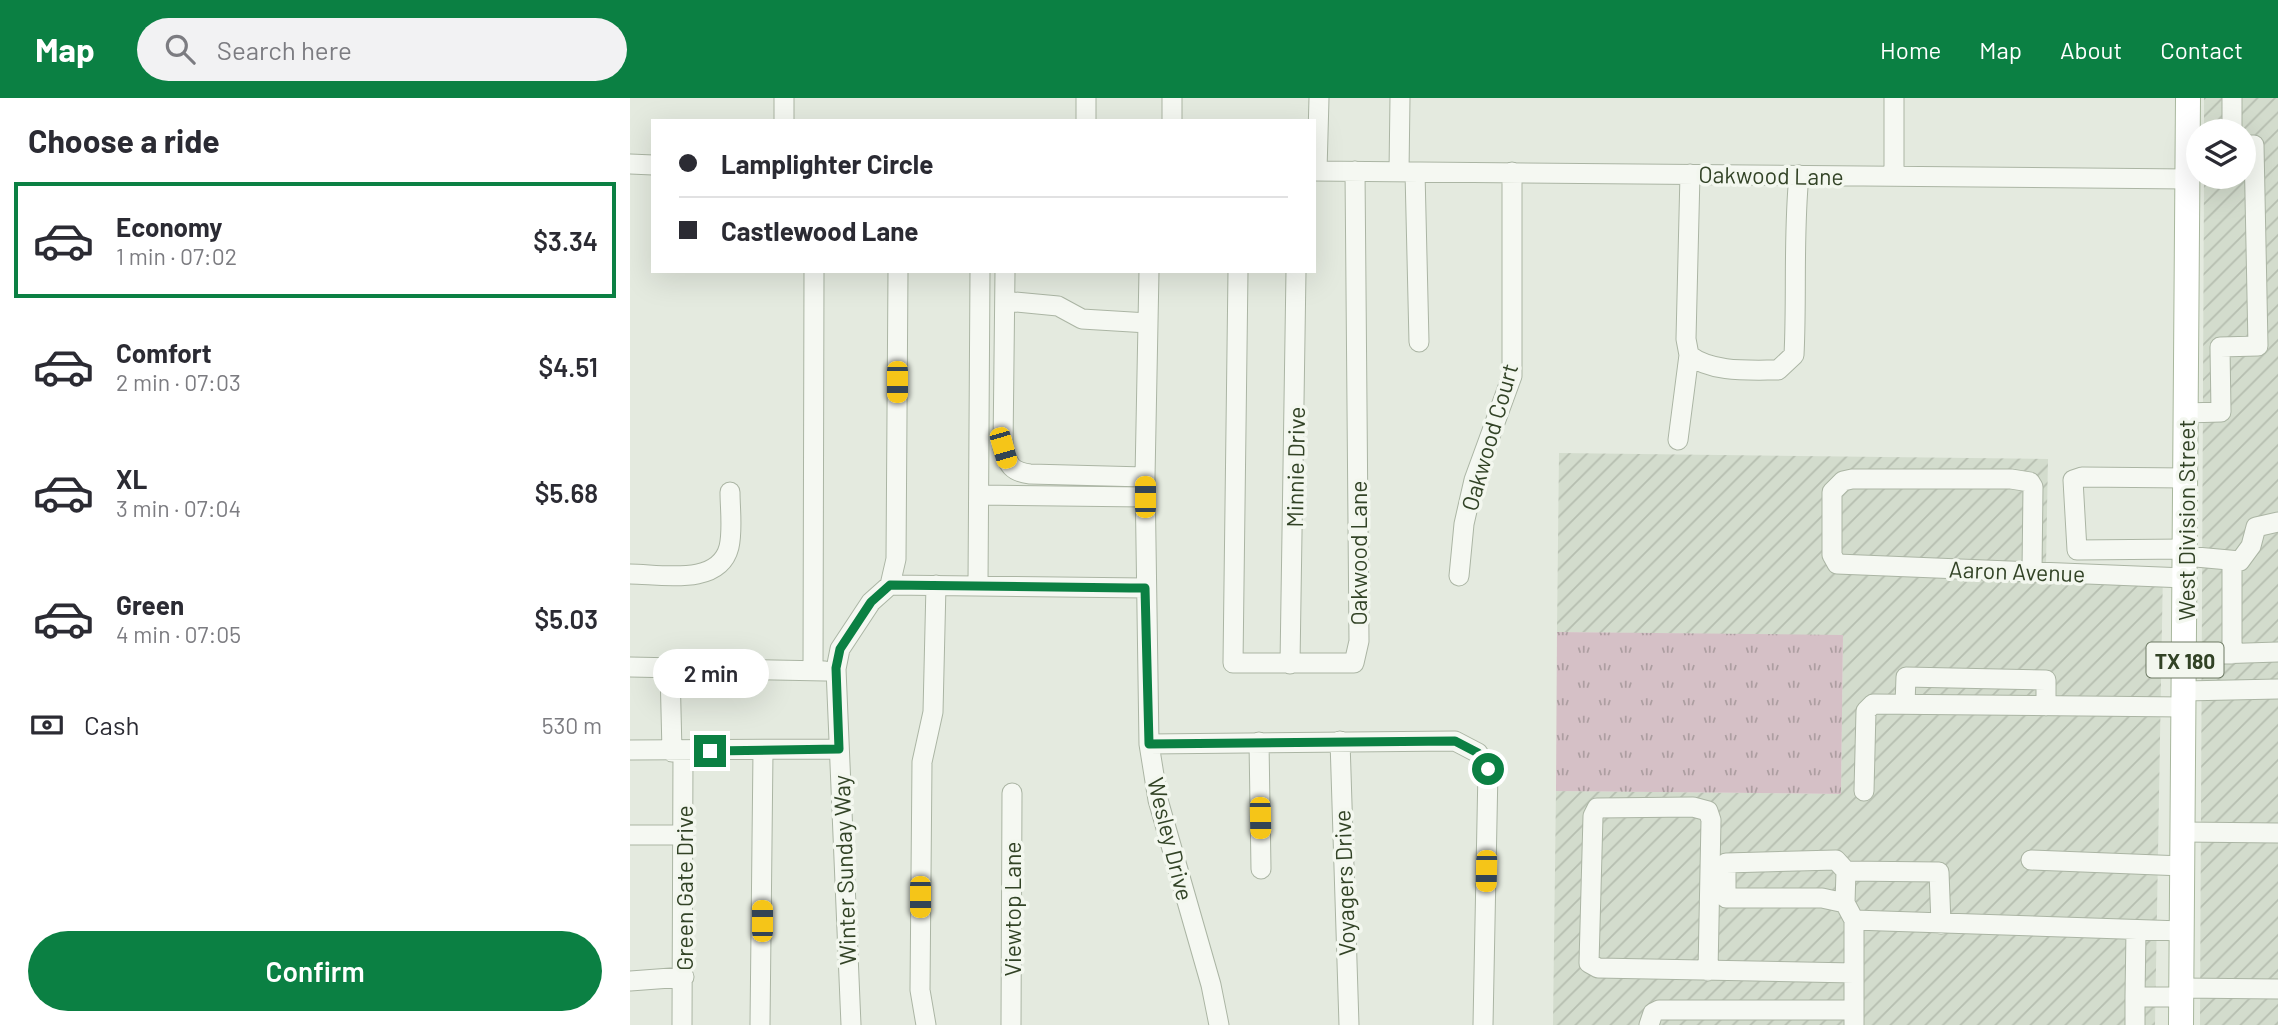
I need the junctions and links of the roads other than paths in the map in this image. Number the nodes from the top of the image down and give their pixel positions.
1 (784, 98) edge
2 (1086, 98) edge
3 (1172, 98) edge
4 (1318, 98) edge
5 (1400, 98) edge
6 (1895, 98) edge
7 (2188, 98) edge
8 (2232, 98) edge
9 (784, 119) edge
10 (1086, 119) edge
11 (1172, 119) edge
12 (2188, 119) edge
13 (2232, 119) edge
14 (630, 164) edge
15 (651, 164) edge
16 (1316, 171) edge
17 (1355, 171) junction
18 (1407, 172) junction
19 (1512, 172) junction
20 (1690, 174) junction
21 (1799, 175) junction
22 (1894, 176) junction
23 (2186, 179) edge
24 (2188, 189) edge
25 (2255, 189) edge
26 (814, 273) edge
27 (898, 273) edge
28 (980, 273) edge
29 (1005, 273) edge
30 (1149, 273) edge
31 (1238, 273) edge
32 (1296, 273) edge
33 (1005, 301) junction
34 (1148, 323) junction
35 (1419, 342) dead end
36 (1689, 355) junction
37 (2186, 413) junction
38 (1678, 440) dead end
39 (1145, 477) junction
40 (2186, 478) junction
41 (730, 492) dead end
42 (980, 495) junction
43 (1145, 497) junction
44 (2278, 522) edge
45 (2185, 561) junction
46 (2232, 561) junction
47 (2032, 572) junction
48 (630, 574) edge
49 (1459, 576) dead end
50 (890, 585) junction
51 (936, 585) junction
52 (978, 585) junction
53 (1145, 588) junction
54 (2278, 652) edge
55 (2232, 654) junction
56 (2185, 655) junction
57 (1290, 664) junction
58 (630, 667) edge
59 (670, 668) junction
60 (813, 670) junction
61 (836, 671) junction
62 (2278, 689) edge
63 (2184, 699) junction
64 (1905, 704) junction
65 (2046, 706) junction
66 (1340, 741) junction
67 (1259, 742) junction
68 (1149, 744) junction
69 (839, 749) junction
70 (630, 750) edge
71 (763, 751) junction
72 (678, 752) junction
73 (1864, 791) dead end
74 (1013, 793) dead end
75 (2183, 832) junction
76 (2278, 833) edge
77 (630, 835) edge
78 (684, 835) junction
79 (2031, 860) dead end
80 (2183, 866) junction
81 (1261, 869) dead end
82 (1846, 872) junction
83 (1844, 903) junction
84 (1854, 920) junction
85 (1941, 924) junction
86 (2136, 930) junction
87 (2182, 931) junction
88 (1708, 971) junction
89 (1854, 973) junction
90 (684, 977) junction
91 (630, 981) edge
92 (2278, 989) edge
93 (2182, 993) junction
94 (2135, 997) junction
95 (1854, 1017) edge
96 (682, 1025) edge
97 (760, 1025) edge
98 (851, 1025) edge
99 (926, 1025) edge
100 (1011, 1025) edge
101 (1219, 1025) edge
102 (1349, 1025) edge
103 (1483, 1025) edge
104 (1649, 1025) edge
105 (2135, 1025) edge
106 (2181, 1025) edge

1 - 9 street
2 - 10 street
3 - 11 street
4 - 16 street
5 - 18 street
6 - 22 street
7 - 12 main road, West Division Street / TX 180
8 - 13 street
14 - 15 street
16 - 17 street, Oakwood Lane
17 - 18 street, Oakwood Lane
17 - 57 street, Oakwood Lane
18 - 19 street, Oakwood Lane
18 - 35 street
19 - 20 street, Oakwood Lane
19 - 49 street, Oakwood Court
20 - 21 street, Oakwood Lane
20 - 36 street
21 - 22 street, Oakwood Lane
21 - 36 street
22 - 23 street, Oakwood Lane
24 - 37 main road, West Division Street / TX 180
25 - 37 street
26 - 60 street
27 - 50 street
28 - 42 street
29 - 33 street
30 - 34 street, Wesley Drive
31 - 57 street
32 - 57 street, Minnie Drive
33 - 34 street
33 - 39 street
34 - 39 street, Wesley Drive
36 - 38 street
37 - 40 main road, West Division Street / TX 180
39 - 43 street, Wesley Drive
40 - 45 main road, West Division Street / TX 180
40 - 45 street
41 - 48 street
42 - 43 street
42 - 52 street
43 - 53 street, Wesley Drive
44 - 46 street
45 - 46 street
45 - 47 street, Aaron Avenue
45 - 56 main road, West Division Street / TX 180
46 - 55 street
47 - 47 street, Aaron Avenue
50 - 51 street
50 - 61 street, Winter Sunday Way
51 - 52 street
51 - 99 street
52 - 53 street
53 - 68 street, Wesley Drive
54 - 55 street
55 - 56 street
56 - 63 main road, West Division Street / TX 180
58 - 59 street
59 - 60 street
59 - 72 street, Green Gate Drive
60 - 61 street
61 - 69 street, Winter Sunday Way
62 - 63 street
63 - 65 street
63 - 75 main road, West Division Street / TX 180
64 - 65 street
64 - 65 street
64 - 73 street
66 - 67 street
66 - 102 street, Voyagers Drive
66 - 103 street
67 - 68 street
67 - 81 street
68 - 101 street, Wesley Drive
69 - 71 street
69 - 98 street, Winter Sunday Way
70 - 72 street
71 - 72 street
71 - 97 street
72 - 78 street, Green Gate Drive
74 - 100 street, Viewtop Lane
75 - 76 street
75 - 80 main road, West Division Street / TX 180
77 - 78 street
78 - 90 street, Green Gate Drive
79 - 80 street
80 - 87 main road, West Division Street / TX 180
82 - 83 street
82 - 83 street
82 - 85 street
83 - 84 street
84 - 85 street
84 - 89 street
85 - 86 street
86 - 87 street
86 - 94 street
87 - 93 main road, West Division Street / TX 180
88 - 88 street
88 - 89 street
89 - 95 street
90 - 91 street
90 - 96 street, Green Gate Drive
92 - 93 street
93 - 94 street
93 - 106 main road, West Division Street / TX 180
94 - 105 street
95 - 104 street

